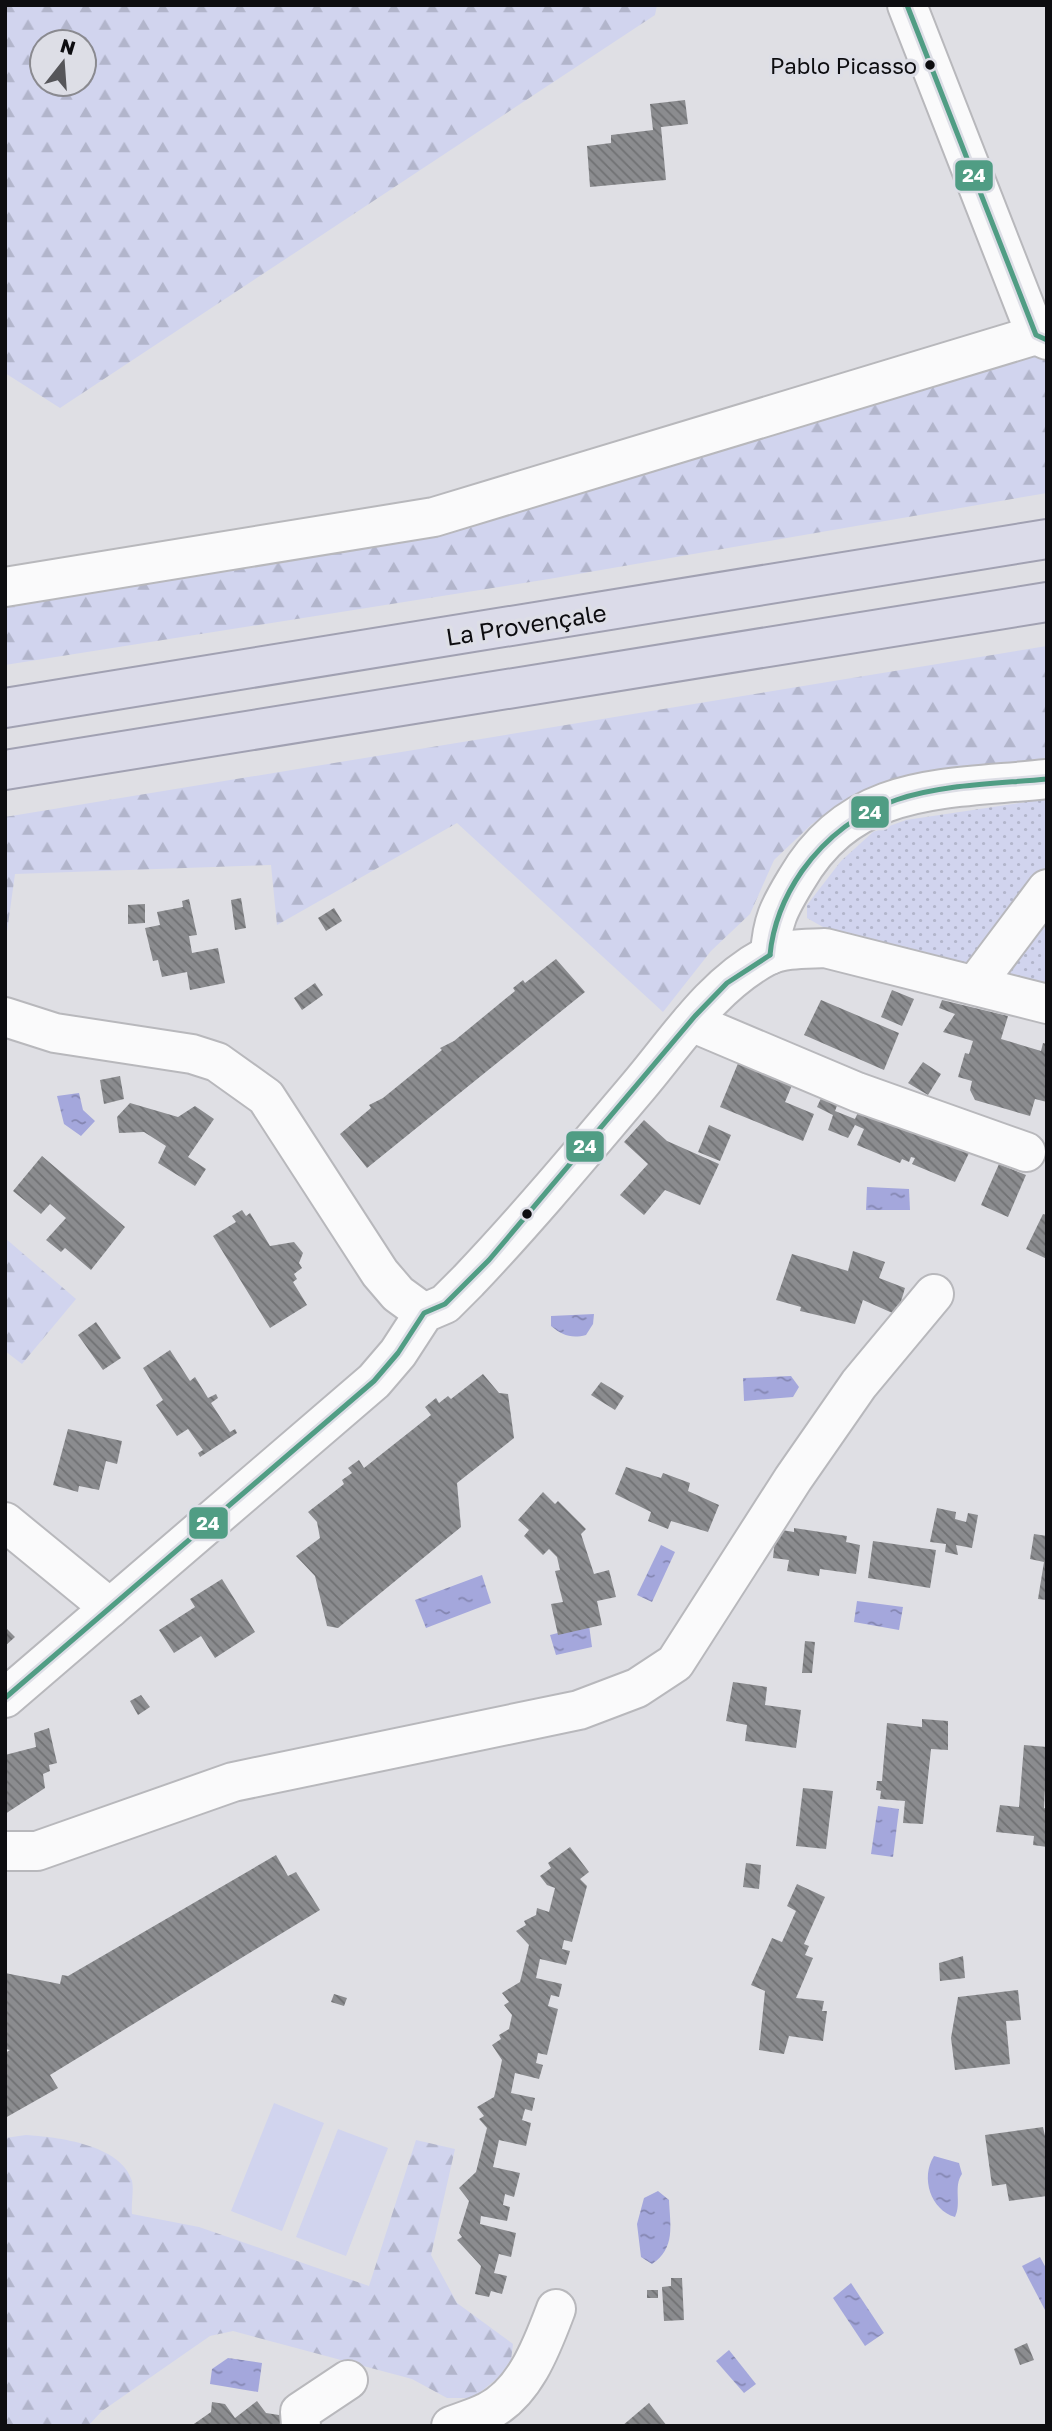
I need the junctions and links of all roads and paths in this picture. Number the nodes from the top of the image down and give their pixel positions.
1 (907, 5) edge
2 (1041, 337) edge
3 (1047, 539) edge
4 (5, 587) edge
5 (1047, 602) edge
6 (5, 708) edge
7 (5, 770) edge
8 (1047, 779) edge
9 (1047, 889) edge
10 (770, 955) junction
11 (975, 985) junction
12 (1047, 1004) edge
13 (5, 1017) edge
14 (691, 1022) junction
15 (1026, 1152) dead end
16 (934, 1294) dead end
17 (424, 1313) junction
18 (5, 1522) edge
19 (110, 1608) junction
20 (5, 1698) edge
21 (5, 1851) edge
22 (556, 2309) dead end
23 (348, 2380) dead end
24 (301, 2426) edge
25 (451, 2426) edge

1 - 2 street
2 - 4 street
3 - 6 highway, La Provençale
5 - 7 highway
8 - 10 street
9 - 11 street
10 - 11 street
10 - 14 street
11 - 12 street
13 - 17 street
14 - 15 street
14 - 17 street
16 - 21 street
17 - 19 street
18 - 19 street
19 - 20 street
22 - 25 street
23 - 24 street

